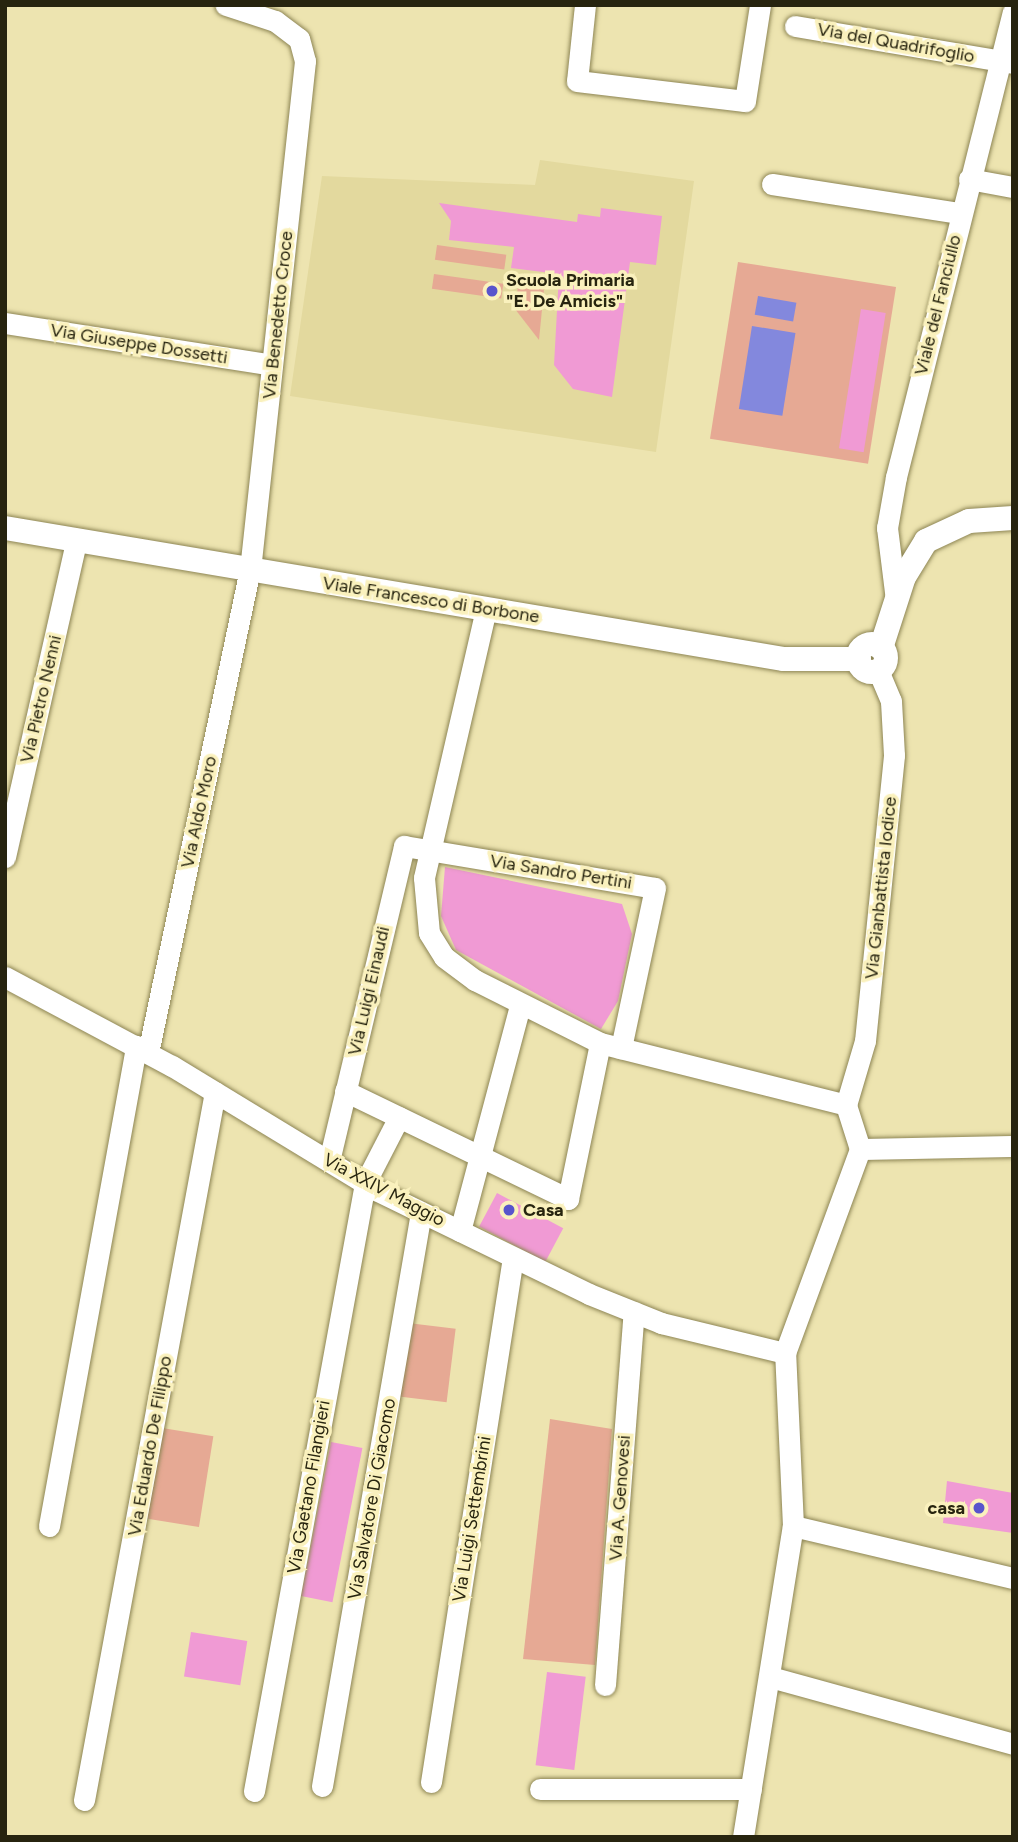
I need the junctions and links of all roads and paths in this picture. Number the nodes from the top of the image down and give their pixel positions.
1 (226, 5) edge
2 (585, 5) edge
3 (760, 5) edge
4 (1013, 12) edge
5 (795, 26) dead end
6 (1005, 62) edge
7 (969, 179) junction
8 (772, 184) dead end
9 (1013, 187) edge
10 (960, 213) junction
11 (5, 323) edge
12 (272, 365) junction
13 (1013, 518) edge
14 (5, 528) edge
15 (76, 541) junction
16 (250, 570) junction
17 (896, 601) junction
18 (486, 609) junction
19 (873, 659) junction
20 (430, 850) junction
21 (5, 857) edge
22 (5, 977) edge
23 (520, 1005) junction
24 (610, 1046) junction
25 (142, 1050) junction
26 (345, 1091) junction
27 (215, 1092) junction
28 (846, 1105) junction
29 (399, 1118) junction
30 (1013, 1146) edge
31 (860, 1149) junction
32 (480, 1156) junction
33 (329, 1161) junction
34 (365, 1183) junction
35 (421, 1212) junction
36 (460, 1231) junction
37 (513, 1257) junction
38 (634, 1312) junction
39 (785, 1353) junction
40 (48, 1526) dead end
41 (793, 1526) junction
42 (1013, 1578) edge
43 (770, 1677) junction
44 (605, 1685) dead end
45 (1013, 1744) edge
46 (431, 1782) dead end
47 (323, 1786) dead end
48 (540, 1789) dead end
49 (751, 1789) junction
50 (254, 1791) dead end
51 (84, 1800) dead end
52 (743, 1837) edge

1 - 12 street, Via Benedetto Croce
2 - 3 street
4 - 6 street, Viale del Fanciullo
5 - 6 street, Via del Quadrifoglio
6 - 7 street, Viale del Fanciullo
7 - 9 street
7 - 10 street, Viale del Fanciullo
8 - 10 street
10 - 17 street, Viale del Fanciullo
11 - 12 street, Via Giuseppe Dossetti
12 - 16 street, Via Benedetto Croce
13 - 17 street
14 - 15 street, Viale Francesco di Borbone
15 - 16 street, Viale Francesco di Borbone
15 - 21 street, Via Pietro Nenni
16 - 18 street, Viale Francesco di Borbone
16 - 25 street, Via Aldo Moro
17 - 19 street
18 - 19 street, Viale Francesco di Borbone
18 - 20 street
19 - 28 street, Via Gianbattista Iodice
20 - 23 street
20 - 24 street, Via Sandro Pertini
20 - 26 street, Via Luigi Einaudi
22 - 25 street, Via XXIV Maggio
23 - 24 street
23 - 32 street
24 - 28 street
24 - 32 street
25 - 27 street, Via XXIV Maggio
25 - 40 street, Via Aldo Moro
26 - 29 street
26 - 33 street, Via Luigi Einaudi
27 - 33 street, Via XXIV Maggio
27 - 51 street, Via Eduardo De Filippo
28 - 31 street
29 - 32 street
29 - 34 street, Via Gaetano Filangieri
30 - 31 street
31 - 39 street
32 - 36 street
33 - 34 street, Via XXIV Maggio
34 - 35 street, Via XXIV Maggio
34 - 50 street, Via Gaetano Filangieri
35 - 36 street, Via XXIV Maggio
35 - 47 street, Via Salvatore Di Giacomo
36 - 37 street, Via XXIV Maggio
37 - 38 street, Via XXIV Maggio
37 - 46 street, Via Luigi Settembrini
38 - 39 street, Via XXIV Maggio
38 - 44 street, Via A. Genovesi
39 - 41 street
41 - 42 street
41 - 43 street
43 - 45 street
43 - 49 street
48 - 49 street
49 - 52 street

